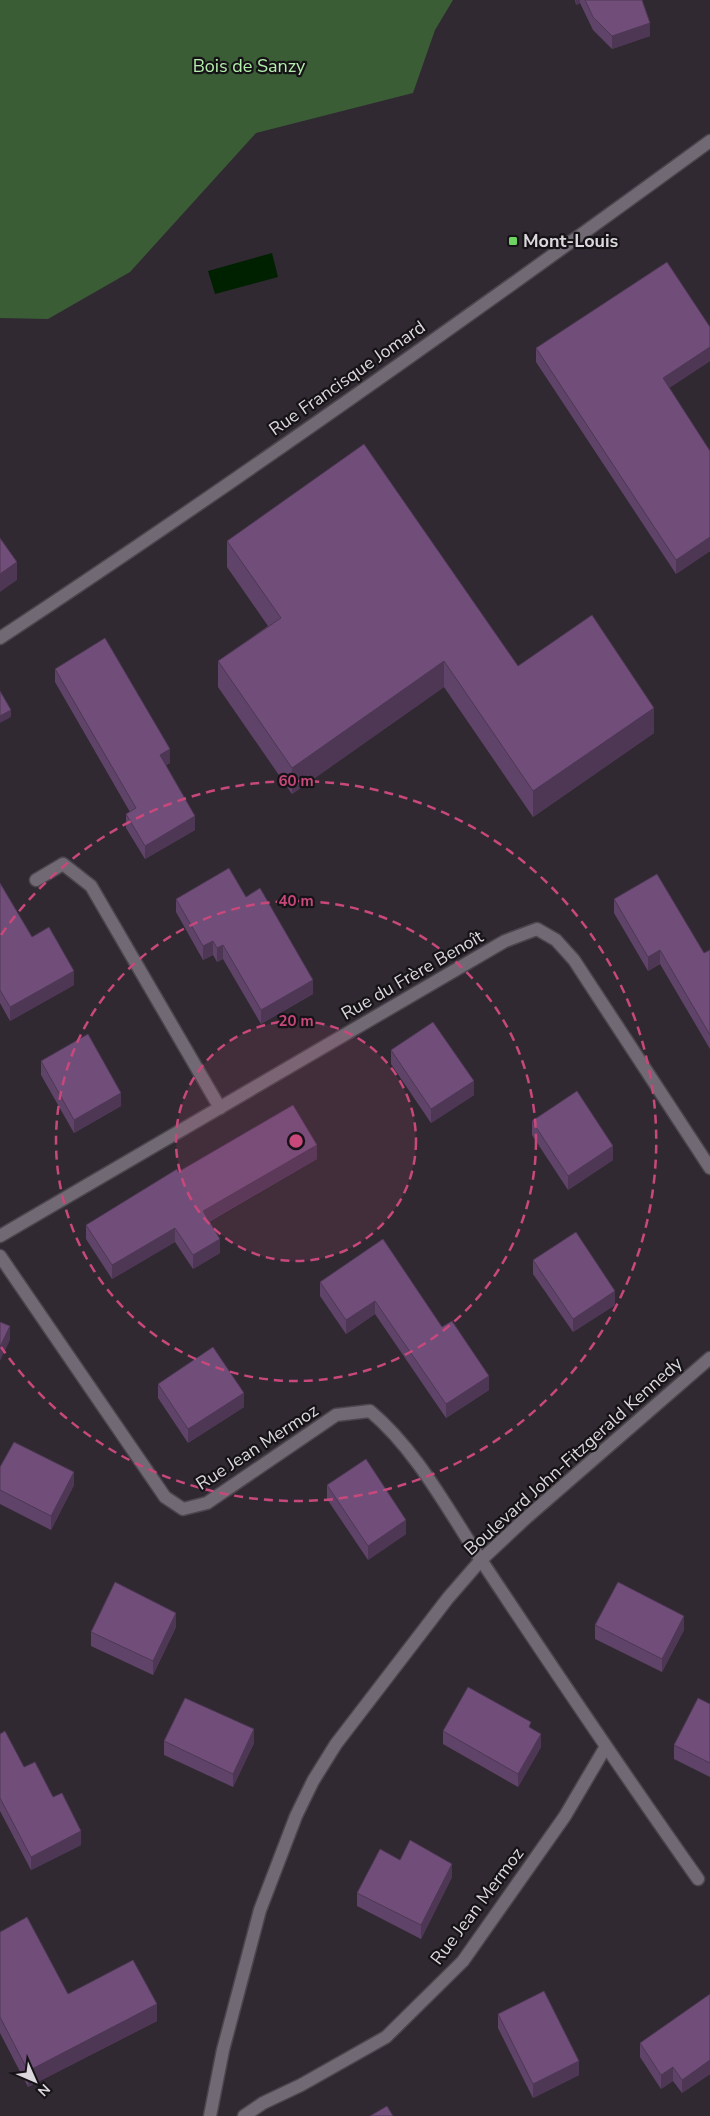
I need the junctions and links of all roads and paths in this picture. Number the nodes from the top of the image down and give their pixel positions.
1 (710, 141) edge
2 (0, 638) edge
3 (36, 880) dead end
4 (220, 1108) junction
5 (710, 1168) edge
6 (0, 1236) edge
7 (0, 1256) edge
8 (710, 1358) edge
9 (480, 1560) junction
10 (605, 1748) junction
11 (698, 1879) dead end
12 (210, 2116) edge
13 (244, 2116) edge

1 - 2 street, Rue Francisque Jomard
3 - 4 street
4 - 5 street, Rue du Frère Benoît
4 - 6 street, Rue du Frère Benoît
7 - 9 street, Rue Jean Mermoz
8 - 9 street, Boulevard John-Fitzgerald Kennedy
9 - 10 street, Rue Jean Mermoz
9 - 12 street, Boulevard John-Fitzgerald Kennedy
10 - 11 street, Rue Jean Mermoz
10 - 13 street, Rue Jean Mermoz

